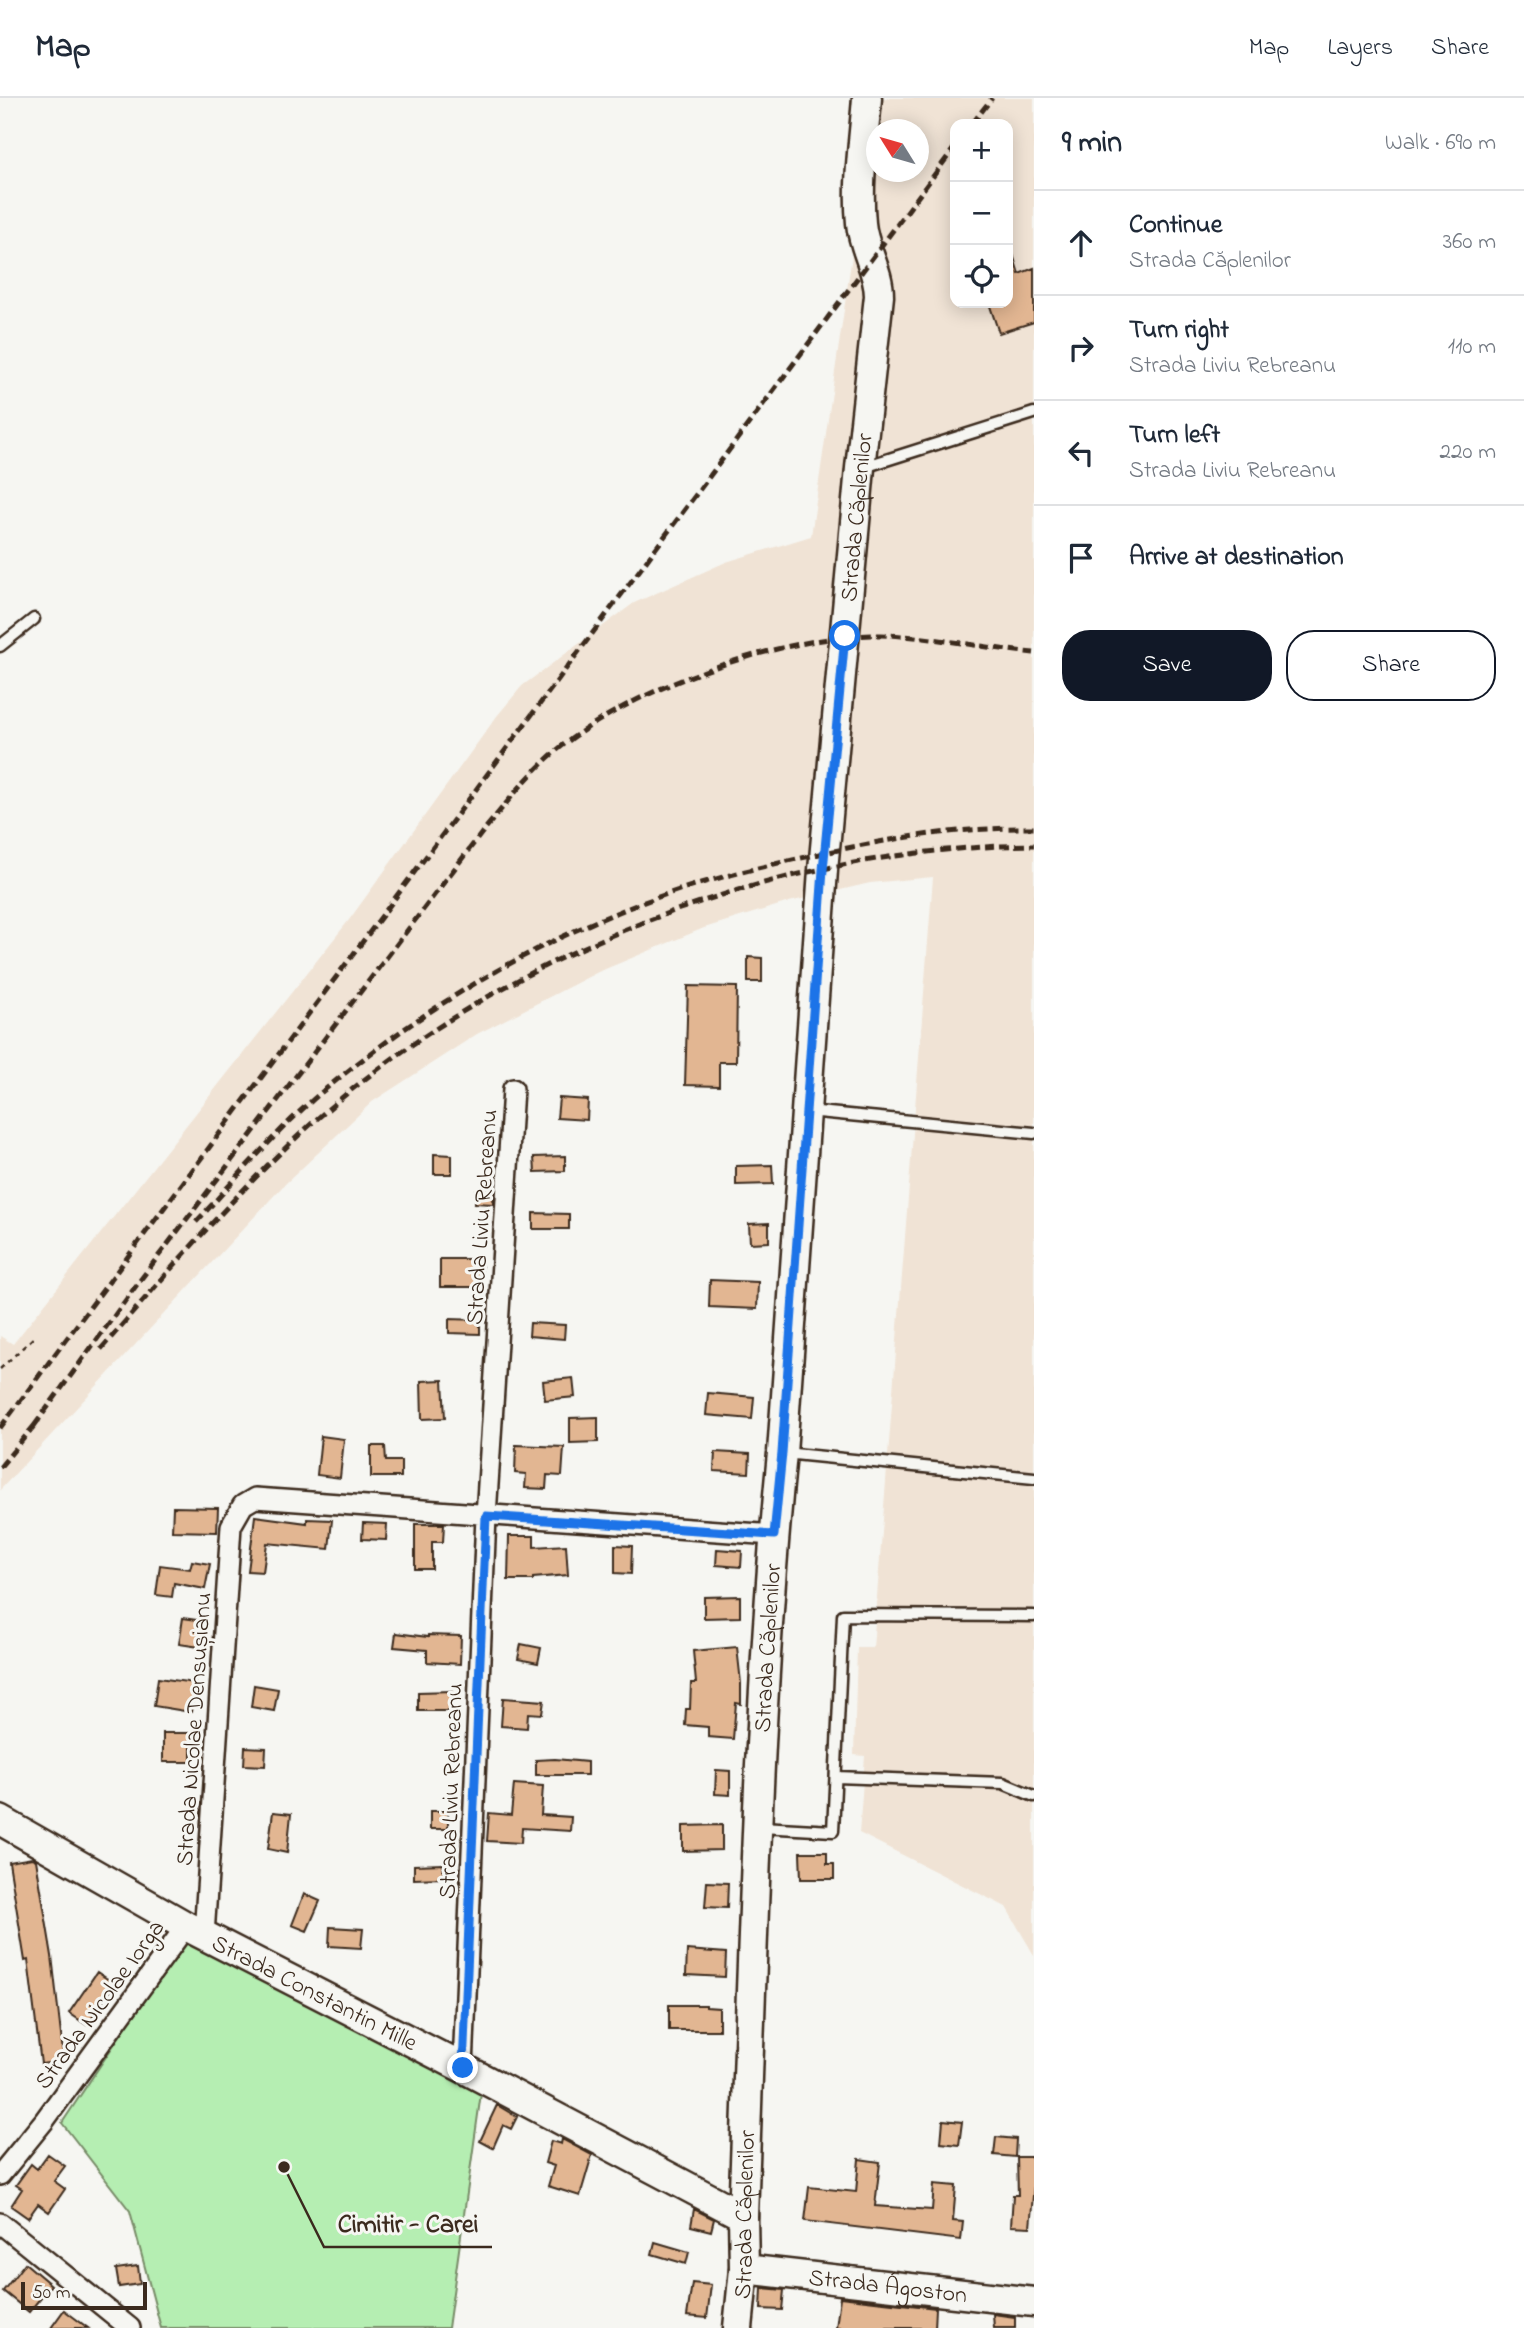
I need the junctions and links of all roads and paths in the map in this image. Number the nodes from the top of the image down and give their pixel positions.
1 (867, 98) edge
2 (1034, 413) edge
3 (860, 468) junction
4 (34, 619) dead end
5 (0, 646) edge
6 (513, 1090) dead end
7 (806, 1111) junction
8 (1034, 1133) edge
9 (33, 1338) dead end
10 (0, 1369) edge
11 (782, 1453) junction
12 (1034, 1478) edge
13 (486, 1516) junction
14 (774, 1535) junction
15 (1034, 1616) edge
16 (836, 1777) junction
17 (1034, 1797) edge
18 (0, 1821) edge
19 (758, 1827) junction
20 (195, 1931) junction
21 (463, 2068) junction
22 (0, 2175) edge
23 (743, 2216) junction
24 (0, 2223) edge
25 (744, 2269) junction
26 (1034, 2302) edge
27 (130, 2328) edge
28 (738, 2328) edge

1 - 3 street, Strada Căplenilor
2 - 3 lane
3 - 7 street, Strada Căplenilor
4 - 5 lane
6 - 13 street, Strada Liviu Rebreanu
7 - 8 lane
7 - 11 street, Strada Căplenilor
9 - 10 path
11 - 12 lane
11 - 14 street, Strada Căplenilor
13 - 14 street
13 - 20 street, Strada Nicolae Densușianu
13 - 21 street, Strada Liviu Rebreanu
14 - 19 street, Strada Căplenilor
15 - 16 lane
16 - 17 lane
16 - 19 lane
18 - 20 street, Strada Constantin Mille
19 - 23 street, Strada Căplenilor
20 - 21 street, Strada Constantin Mille
20 - 22 street, Strada Nicolae Iorga
21 - 23 street, Strada Constantin Mille
23 - 25 street, Strada Căplenilor
24 - 27 street
25 - 26 street, Strada Ágoston
25 - 28 street, Strada Căplenilor

